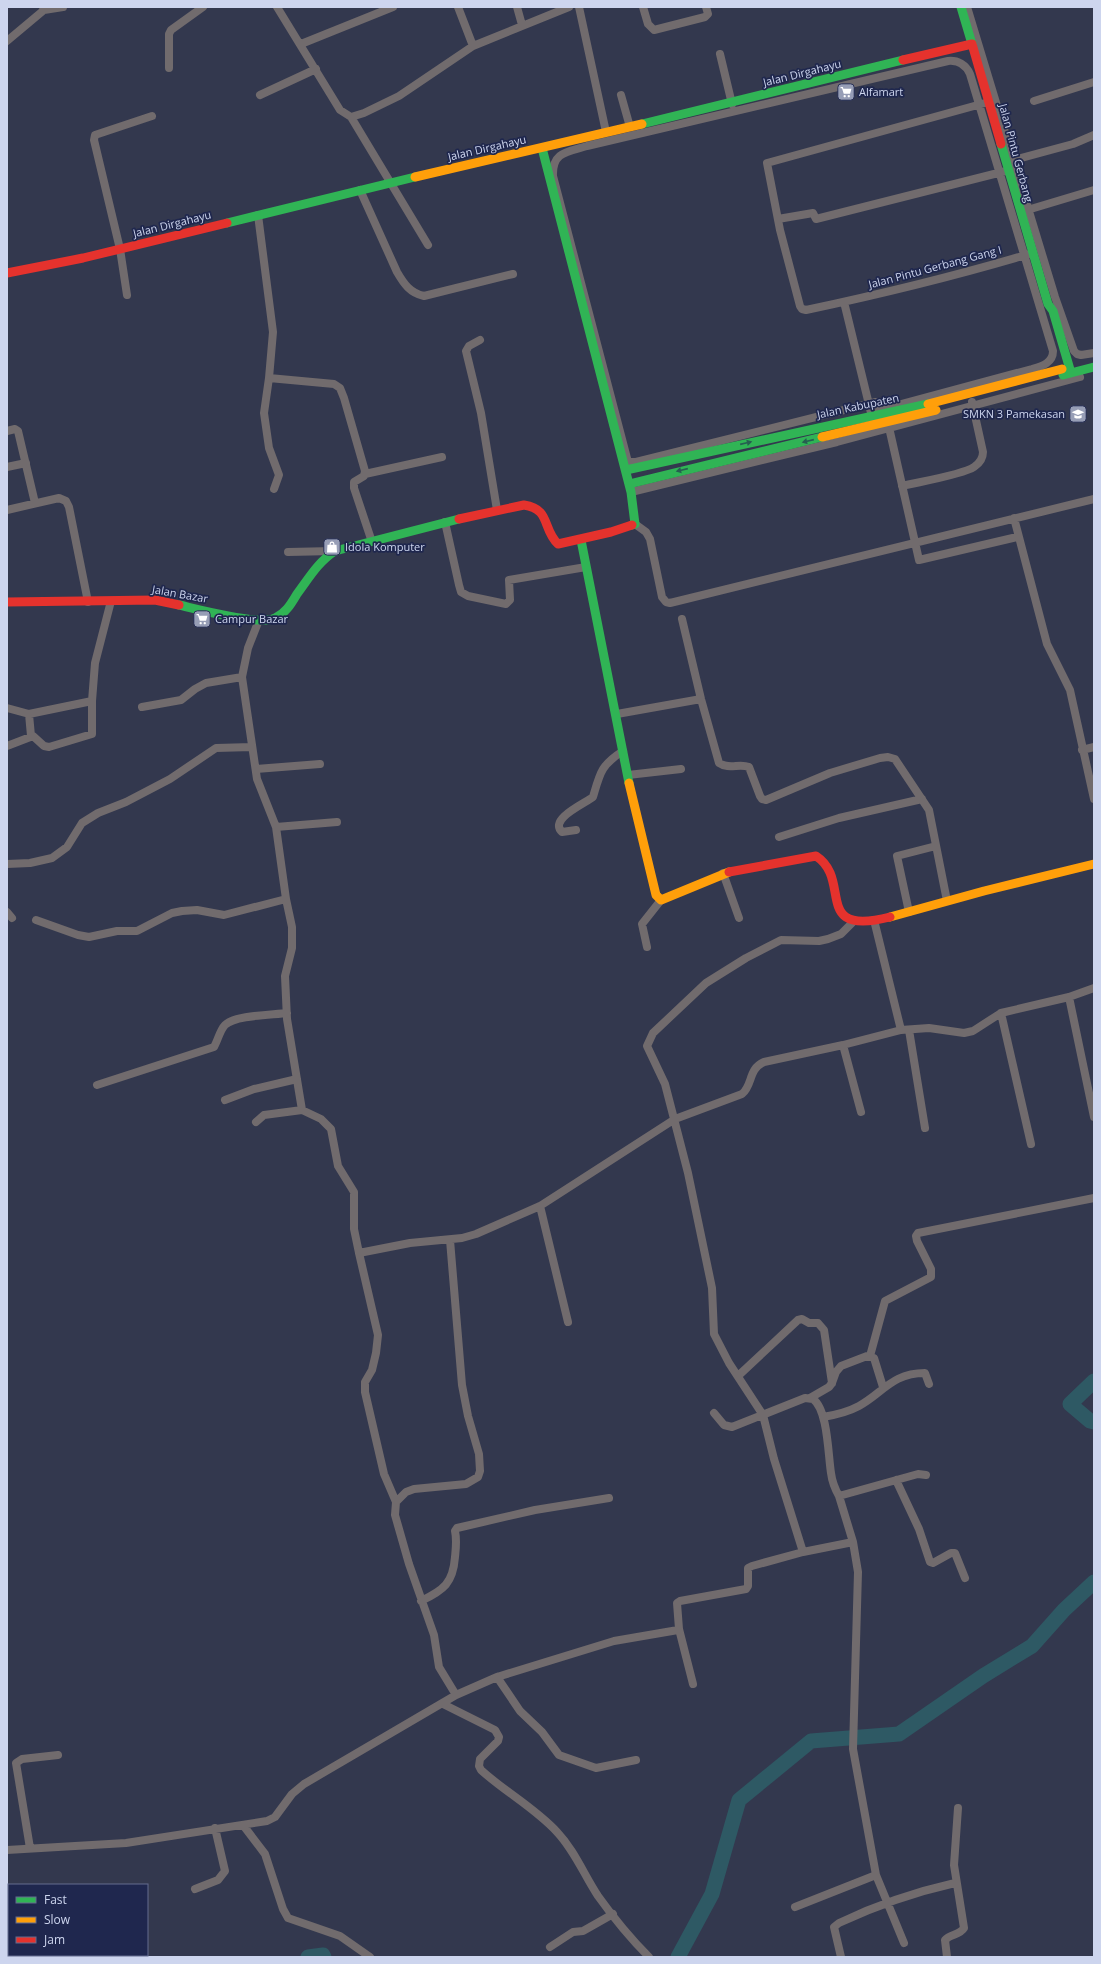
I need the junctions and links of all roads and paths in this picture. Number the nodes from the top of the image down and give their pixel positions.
1 (62, 7) edge
2 (203, 7) edge
3 (277, 7) edge
4 (392, 7) edge
5 (458, 7) edge
6 (517, 7) edge
7 (568, 7) edge
8 (579, 7) edge
9 (643, 7) edge
10 (706, 7) edge
11 (961, 7) edge
12 (967, 7) edge
13 (44, 8) edge
14 (522, 25) junction
15 (7, 41) edge
16 (301, 44) junction
17 (972, 44) junction
18 (473, 46) junction
19 (720, 54) dead end
20 (169, 68) dead end
21 (316, 69) junction
22 (1094, 82) edge
23 (260, 95) dead end
24 (621, 95) dead end
25 (1034, 101) dead end
26 (989, 102) junction
27 (732, 104) junction
28 (980, 105) junction
29 (152, 116) dead end
30 (351, 117) junction
31 (630, 127) junction
32 (606, 132) junction
33 (1094, 135) edge
34 (542, 148) junction
35 (1007, 166) junction
36 (390, 183) junction
37 (360, 190) junction
38 (1094, 190) edge
39 (1024, 211) junction
40 (258, 215) junction
41 (778, 219) junction
42 (428, 245) dead end
43 (120, 249) junction
44 (1028, 254) junction
45 (7, 273) edge
46 (513, 274) dead end
47 (127, 295) dead end
48 (844, 302) junction
49 (480, 340) dead end
50 (1094, 353) edge
51 (1094, 361) edge
52 (1094, 368) edge
53 (1066, 371) junction
54 (1094, 373) edge
55 (269, 378) junction
56 (973, 403) junction
57 (869, 404) junction
58 (872, 415) junction
59 (887, 420) junction
60 (874, 426) junction
61 (7, 431) edge
62 (442, 457) dead end
63 (26, 463) junction
64 (7, 467) edge
65 (626, 470) junction
66 (365, 474) junction
67 (902, 486) junction
68 (630, 488) junction
69 (274, 489) dead end
70 (1094, 498) edge
71 (35, 503) junction
72 (7, 510) edge
73 (497, 510) junction
74 (1014, 518) junction
75 (445, 522) junction
76 (635, 524) junction
77 (1017, 537) junction
78 (581, 540) junction
79 (372, 542) junction
80 (915, 542) junction
81 (335, 551) junction
82 (288, 552) dead end
83 (586, 567) junction
84 (111, 601) junction
85 (7, 602) edge
86 (88, 602) junction
87 (682, 619) dead end
88 (259, 620) junction
89 (242, 677) junction
90 (701, 699) junction
91 (92, 702) junction
92 (142, 707) dead end
93 (7, 708) edge
94 (29, 714) junction
95 (617, 714) junction
96 (31, 736) junction
97 (7, 746) edge
98 (252, 747) junction
99 (1094, 747) edge
100 (623, 750) junction
101 (1082, 750) junction
102 (320, 764) dead end
103 (256, 769) junction
104 (681, 769) dead end
105 (628, 775) junction
106 (922, 799) junction
107 (1094, 799) edge
108 (337, 822) dead end
109 (276, 827) junction
110 (576, 830) dead end
111 (779, 837) dead end
112 (936, 846) junction
113 (7, 864) edge
114 (1094, 864) edge
115 (723, 873) junction
116 (286, 899) junction
117 (661, 900) junction
118 (947, 901) junction
119 (909, 912) junction
120 (739, 918) dead end
121 (36, 920) dead end
122 (874, 920) junction
123 (854, 922) junction
124 (647, 947) dead end
125 (1094, 988) edge
126 (1069, 997) junction
127 (287, 1013) junction
128 (1001, 1013) junction
129 (905, 1030) junction
130 (843, 1045) junction
131 (297, 1079) junction
132 (97, 1085) dead end
133 (225, 1100) dead end
134 (302, 1110) junction
135 (861, 1112) dead end
136 (1094, 1117) edge
137 (675, 1119) junction
138 (256, 1122) dead end
139 (925, 1128) dead end
140 (1031, 1144) dead end
141 (1094, 1198) edge
142 (540, 1206) junction
143 (450, 1240) junction
144 (359, 1254) junction
145 (568, 1322) dead end
146 (870, 1356) junction
147 (738, 1376) junction
148 (832, 1383) junction
149 (929, 1384) dead end
150 (883, 1387) junction
151 (810, 1398) junction
152 (714, 1413) dead end
153 (763, 1415) junction
154 (823, 1417) junction
155 (926, 1475) dead end
156 (896, 1480) junction
157 (839, 1496) junction
158 (609, 1498) dead end
159 (396, 1502) junction
160 (853, 1542) junction
161 (803, 1552) junction
162 (965, 1578) dead end
163 (421, 1601) junction
164 (679, 1629) junction
165 (498, 1677) junction
166 (693, 1684) dead end
167 (456, 1695) junction
168 (443, 1704) junction
169 (58, 1755) dead end
170 (636, 1760) dead end
171 (958, 1808) dead end
172 (243, 1825) junction
173 (215, 1828) junction
174 (30, 1848) junction
175 (7, 1850) edge
176 (876, 1875) junction
177 (956, 1883) junction
178 (195, 1889) dead end
179 (888, 1902) junction
180 (795, 1907) dead end
181 (613, 1914) junction
182 (904, 1943) dead end
183 (550, 1947) dead end
184 (370, 1957) edge
185 (650, 1957) edge
186 (841, 1957) edge
187 (947, 1957) edge

1 - 13 street
2 - 20 street
3 - 16 street
4 - 16 street
5 - 18 street
6 - 14 street
7 - 14 street
8 - 32 street
9 - 10 street
11 - 17 street, Jalan Pintu Gerbang
12 - 35 street
13 - 15 street
14 - 18 street
16 - 21 street
17 - 26 street, Jalan Pintu Gerbang
17 - 27 street, Jalan Dirgahayu
18 - 30 street
19 - 27 street
21 - 23 street
21 - 30 street
22 - 25 street
24 - 31 street
26 - 28 street
26 - 35 street, Jalan Pintu Gerbang
27 - 31 street, Jalan Dirgahayu
28 - 35 street
28 - 41 street
28 - 57 street
29 - 43 street
30 - 36 street
31 - 32 street, Jalan Dirgahayu
32 - 34 street, Jalan Dirgahayu
33 - 35 street
34 - 36 street, Jalan Dirgahayu
34 - 65 street
35 - 39 street, Jalan Pintu Gerbang
35 - 41 street
35 - 44 street
36 - 37 street, Jalan Dirgahayu
36 - 42 street
37 - 40 street, Jalan Dirgahayu
37 - 46 street
38 - 39 street
39 - 44 street, Jalan Pintu Gerbang
39 - 50 street
40 - 43 street, Jalan Dirgahayu
40 - 55 street
41 - 48 street, Jalan Pintu Gerbang Gang I
43 - 45 street, Jalan Dirgahayu
43 - 47 street
44 - 48 street, Jalan Pintu Gerbang Gang I
44 - 53 street, Jalan Pintu Gerbang
44 - 57 street
48 - 57 street
49 - 73 street
51 - 53 street, Jalan Kabupaten
52 - 53 street, Jalan Kabupaten
53 - 56 street, Jalan Kabupaten
53 - 59 street, Jalan Kabupaten
54 - 56 street
55 - 66 street
55 - 69 street
56 - 59 street, Jalan Kabupaten
56 - 67 street
57 - 58 street
58 - 59 street, Jalan Kabupaten
58 - 60 street
65 -> 58 street, Jalan Kabupaten
59 - 60 street, Jalan Kabupaten
59 - 67 street
59 - 68 street
60 -> 68 street, Jalan Kabupaten
61 - 63 street
62 - 66 street
63 - 64 street
63 - 71 street
65 - 68 street
66 - 79 street
67 - 80 street
68 - 76 street
70 - 74 street
71 - 72 street
71 - 86 street
73 - 75 street
73 - 78 street
74 - 77 street
74 - 80 street
75 - 79 street
75 - 83 street
76 - 78 street
76 - 80 street
77 - 80 street
77 - 101 street
78 - 83 street
79 - 81 street
81 - 82 street
81 - 88 street, Jalan Bazar
83 - 95 street
84 - 86 street, Jalan Bazar
84 - 88 street, Jalan Bazar
84 - 91 street
85 - 86 street, Jalan Bazar
87 - 90 street
88 - 89 street
89 - 92 street
89 - 98 street
90 - 95 street
90 - 106 street
91 - 94 street
91 - 96 street
93 - 94 street
94 - 96 street
95 - 100 street
96 - 97 street
98 - 103 street
98 - 113 street
99 - 101 street
100 - 105 street
100 - 110 street
101 - 107 street
102 - 103 street
103 - 109 street
104 - 105 street
105 - 117 street
106 - 111 street
106 - 112 street
108 - 109 street
109 - 116 street
112 - 118 street
112 - 119 street
114 - 118 street
115 - 117 street
115 - 120 street
115 - 123 street
116 - 121 street
116 - 127 street
117 - 124 street
118 - 119 street
119 - 122 street
122 - 123 street
122 - 129 street
123 - 137 street
125 - 126 street
126 - 128 street
126 - 136 street
127 - 131 street
127 - 132 street
128 - 129 street
128 - 140 street
129 - 130 street
129 - 139 street
130 - 135 street
130 - 137 street
131 - 133 street
131 - 134 street
134 - 138 street
134 - 144 street
137 - 142 street
137 - 147 street
141 - 146 street
142 - 143 street
142 - 145 street
143 - 144 street
143 - 159 street
144 - 159 street
146 - 148 street
146 - 150 street
147 - 148 street
147 - 153 street
148 - 151 street
149 - 150 street
150 - 154 street
151 - 153 street
151 - 154 street
152 - 153 street
153 - 161 street
154 - 157 street
155 - 156 street
156 - 157 street
156 - 162 street
157 - 160 street
158 - 163 street
159 - 163 street
160 - 161 street
160 - 176 street
161 - 164 street
163 - 167 street
164 - 165 street
164 - 166 street
165 - 167 street
165 - 170 street
167 - 168 street
168 - 172 street
168 - 181 street
169 - 174 street
171 - 177 street
172 - 173 street
172 - 184 street
173 - 174 street
173 - 178 street
174 - 175 street
176 - 179 street
176 - 180 street
177 - 179 street
177 - 187 street
179 - 182 street
179 - 186 street
181 - 183 street
181 - 185 street

